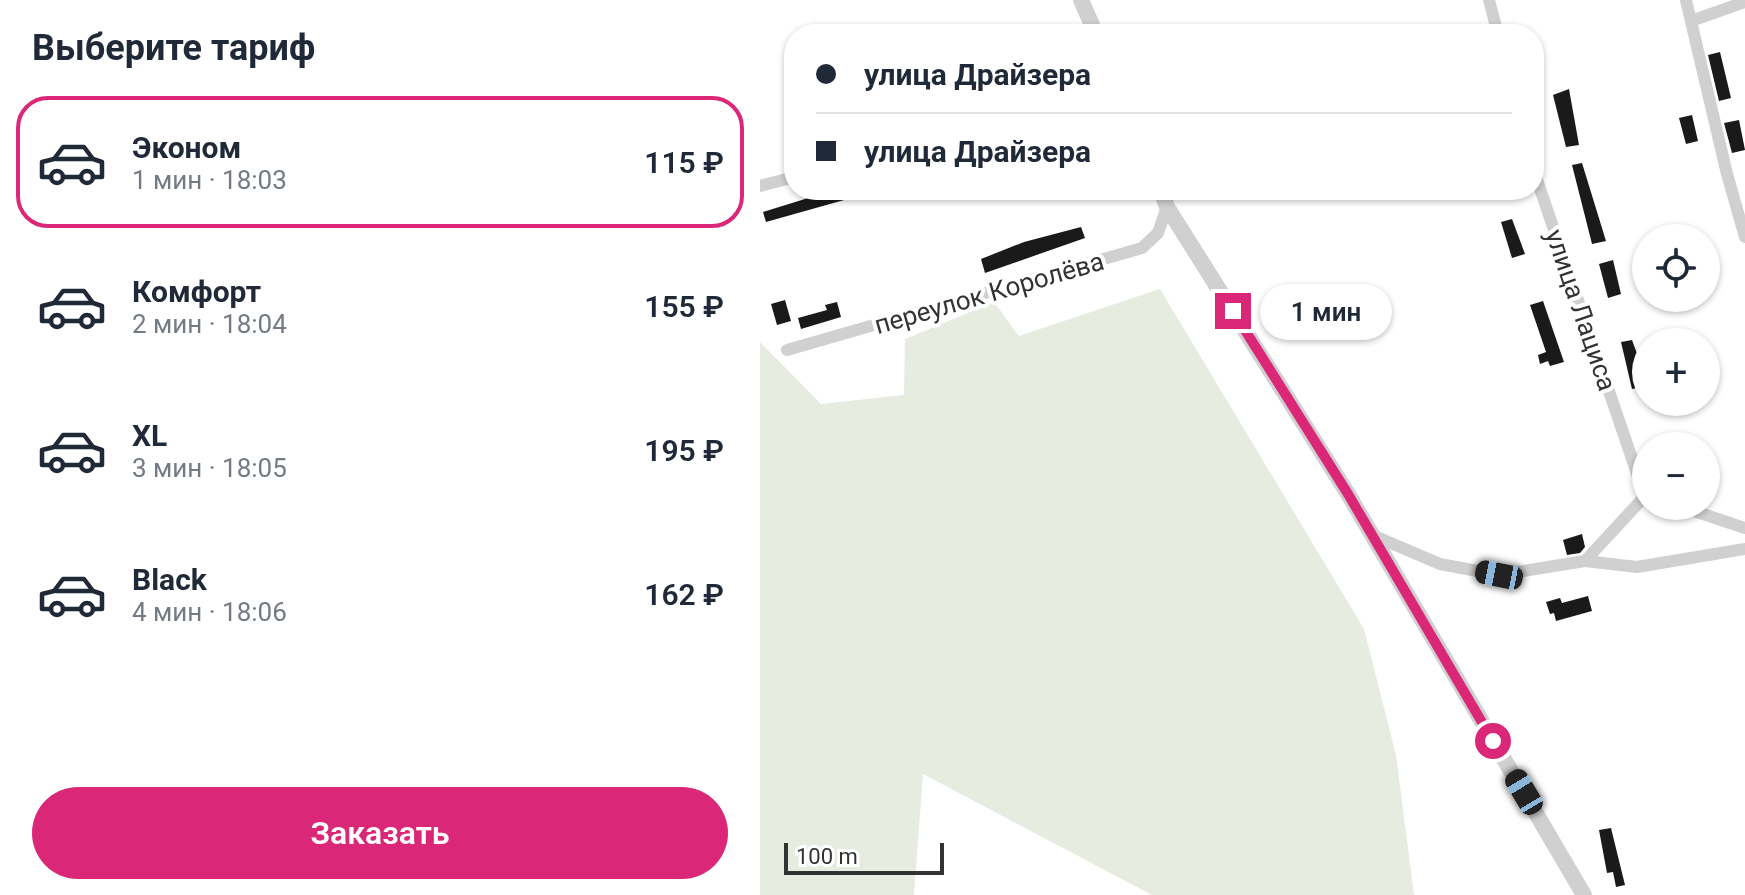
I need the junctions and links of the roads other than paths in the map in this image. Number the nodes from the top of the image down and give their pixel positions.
1 (1081, 0) edge
2 (1489, 0) edge
3 (1686, 0) edge
4 (1745, 2) edge
5 (1691, 21) junction
6 (1092, 24) edge
7 (1495, 24) edge
8 (784, 180) edge
9 (760, 186) edge
10 (1165, 200) edge
11 (1544, 200) edge
12 (1167, 207) junction
13 (1745, 237) edge
14 (787, 350) dead end
15 (1632, 457) edge
16 (1632, 509) edge
17 (1720, 520) edge
18 (1745, 528) edge
19 (1372, 535) junction
20 (1745, 549) edge
21 (1585, 561) junction
22 (1584, 895) edge

1 - 6 street
2 - 7 street
3 - 5 street
4 - 5 street
5 - 13 street
8 - 9 street
10 - 12 street
11 - 15 street, улица Лациса
12 - 14 street, переулок Королёва
12 - 19 street
16 - 21 street
17 - 18 street
19 - 21 street
19 - 22 street
20 - 21 street

